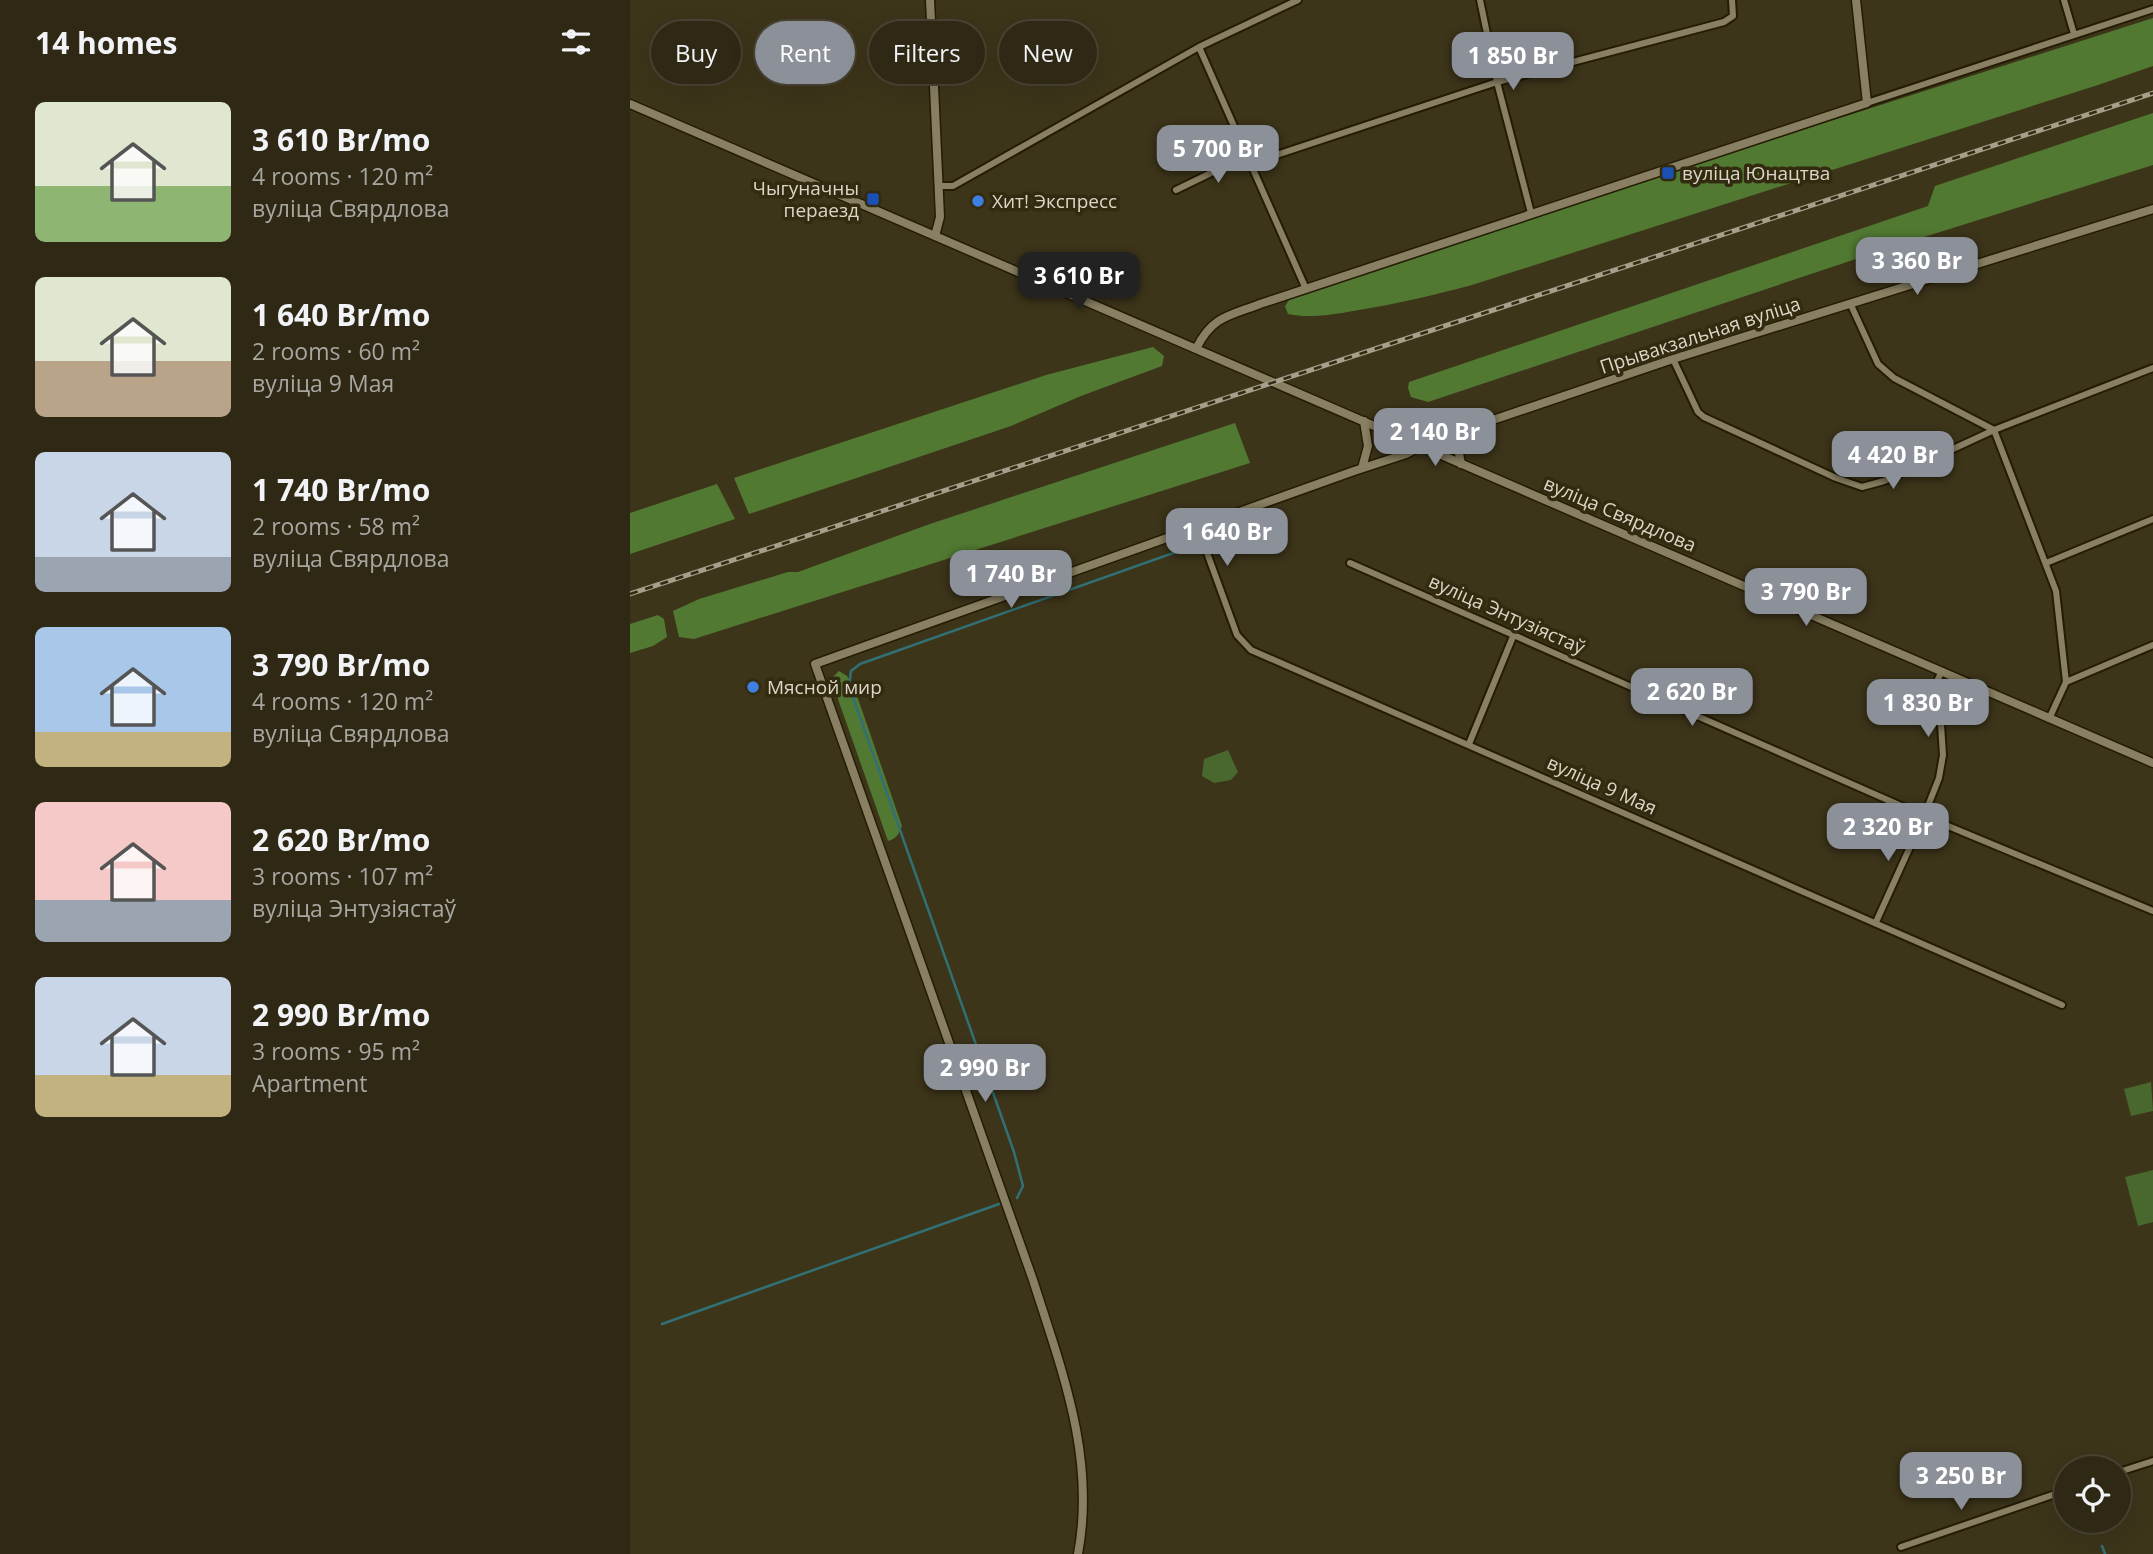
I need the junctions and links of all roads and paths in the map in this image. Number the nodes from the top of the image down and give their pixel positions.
1 (930, 0) edge
2 (1298, 0) edge
3 (1480, 0) edge
4 (1732, 0) edge
5 (1856, 0) edge
6 (2064, 0) edge
7 (2153, 9) edge
8 (2074, 34) junction
9 (1199, 47) junction
10 (1497, 82) junction
11 (1867, 103) junction
12 (630, 104) edge
13 (1248, 155) junction
14 (1252, 163) junction
15 (939, 186) junction
16 (1176, 190) dead end
17 (2153, 209) edge
18 (1531, 213) junction
19 (935, 236) junction
20 (1306, 289) junction
21 (1850, 303) junction
22 (1197, 347) junction
23 (1673, 359) junction
24 (2153, 368) edge
25 (1364, 421) junction
26 (1994, 430) junction
27 (1461, 432) junction
28 (1420, 446) junction
29 (1461, 464) junction
30 (1362, 468) junction
31 (2153, 519) edge
32 (1198, 528) junction
33 (1350, 563) dead end
34 (2046, 563) junction
35 (1514, 634) junction
36 (2153, 645) edge
37 (1942, 671) junction
38 (2066, 682) junction
39 (2049, 719) junction
40 (1469, 744) junction
41 (2153, 763) edge
42 (1924, 816) junction
43 (2153, 911) edge
44 (1876, 922) junction
45 (2062, 1005) dead end
46 (2153, 1461) edge
47 (2131, 1468) edge
48 (2054, 1494) edge
49 (1901, 1547) dead end
50 (1078, 1554) edge

1 - 15 street
2 - 9 street
3 - 10 street
4 - 10 street
5 - 11 street
6 - 8 street
7 - 8 street
8 - 11 street
9 - 13 street
9 - 15 street
10 - 14 street
10 - 18 street
11 - 18 street
12 - 19 street, вуліца Свярдлова
13 - 14 street
13 - 16 street
14 - 20 street
15 - 19 street
17 - 21 street, Прывакзальная вуліца
18 - 20 street
19 - 22 street, вуліца Свярдлова
20 - 22 street
21 - 23 street, Прывакзальная вуліца
21 - 26 street
22 - 25 street, вуліца Свярдлова
23 - 26 street
23 - 27 street, Прывакзальная вуліца
24 - 26 street
25 - 28 street, вуліца Свярдлова
25 - 30 street
26 - 34 street
27 - 28 street, Прывакзальная вуліца
27 - 29 street
28 - 29 street, вуліца Свярдлова
28 - 30 street
29 - 37 street, вуліца Свярдлова
30 - 32 street
31 - 34 street
32 - 40 street, вуліца 9 Мая
32 - 50 street
33 - 35 street, вуліца Энтузіястаў
34 - 38 street
35 - 40 street
35 - 42 street, вуліца Энтузіястаў
36 - 38 street
37 - 39 street, вуліца Свярдлова
37 - 42 street
38 - 39 street
39 - 41 street, вуліца Свярдлова
40 - 44 street, вуліца 9 Мая
42 - 43 street, вуліца Энтузіястаў
42 - 44 street
44 - 45 street, вуліца 9 Мая
46 - 47 street
48 - 49 street

